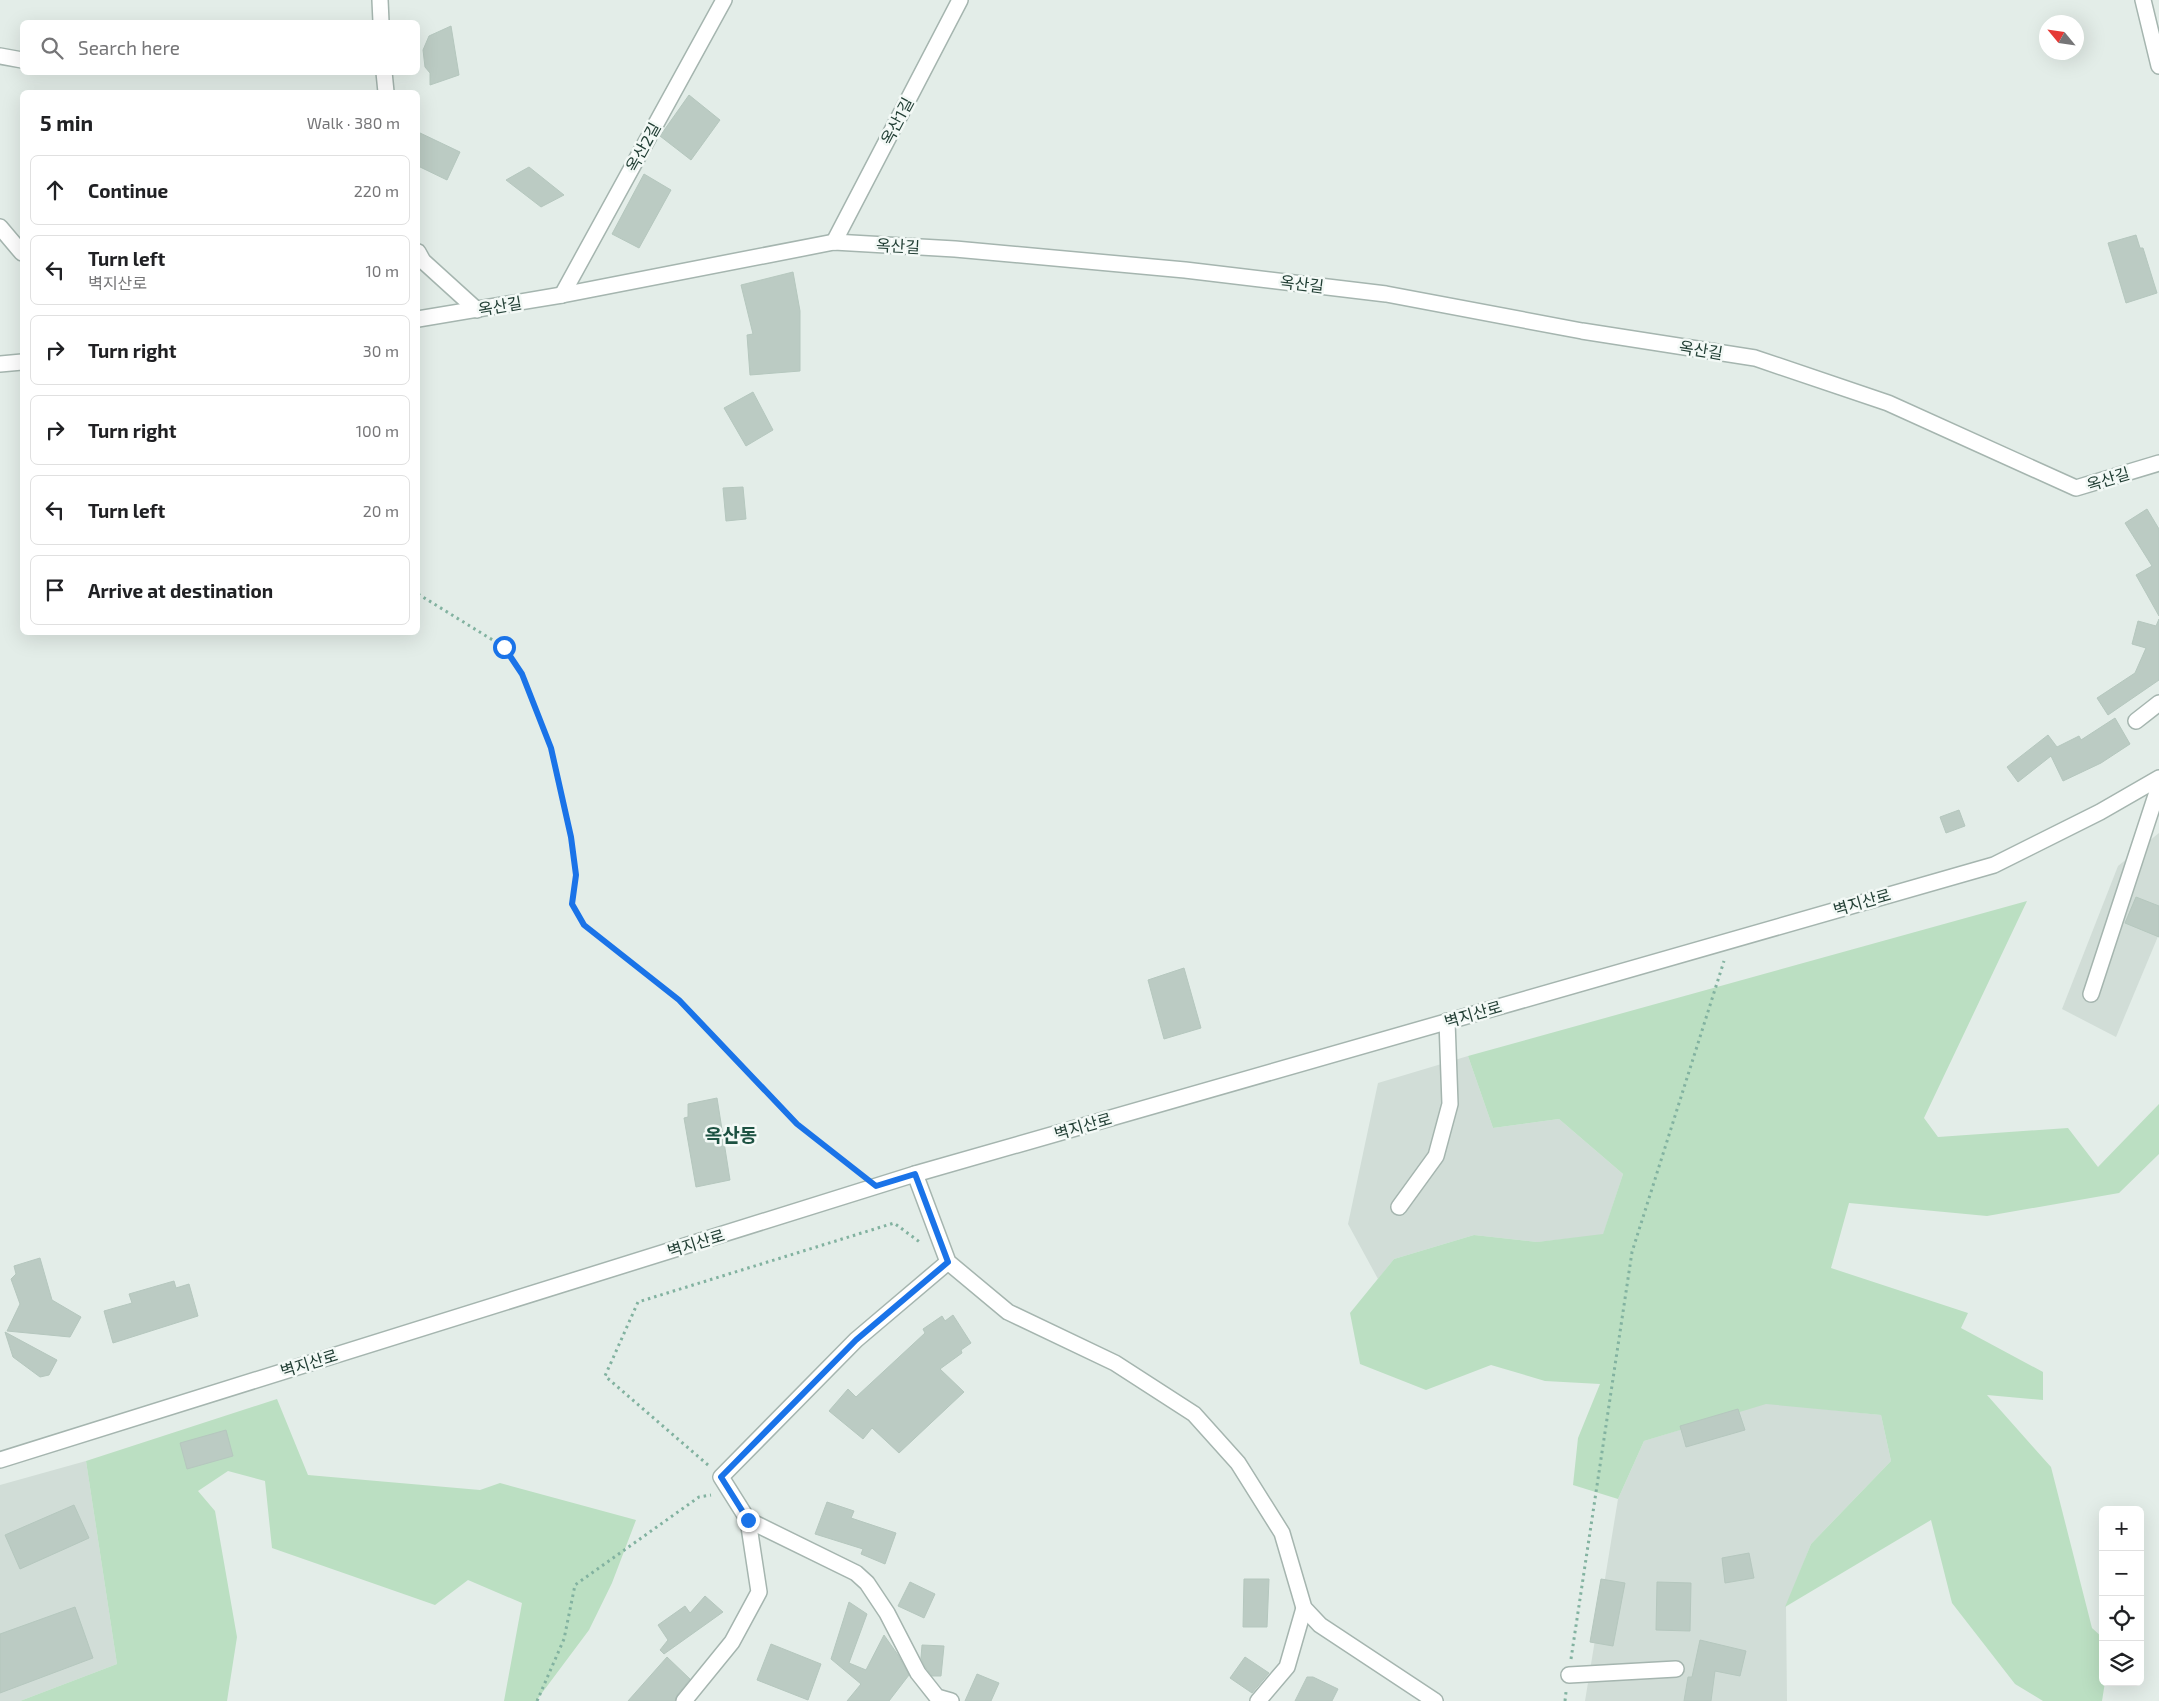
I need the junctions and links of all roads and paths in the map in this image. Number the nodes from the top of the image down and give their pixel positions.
1 (724, 0) edge
2 (960, 0) edge
3 (2142, 0) edge
4 (378, 1) edge
5 (380, 20) edge
6 (0, 56) edge
7 (20, 60) edge
8 (2159, 66) edge
9 (384, 75) edge
10 (386, 90) edge
11 (0, 227) edge
12 (834, 242) junction
13 (20, 251) edge
14 (420, 255) edge
15 (562, 295) junction
16 (477, 310) junction
17 (420, 319) edge
18 (20, 362) edge
19 (0, 364) edge
20 (2159, 463) edge
21 (420, 595) edge
22 (2159, 704) edge
23 (2136, 721) dead end
24 (2159, 778) edge
25 (2159, 786) edge
26 (1732, 939) junction
27 (2091, 994) dead end
28 (1447, 1021) junction
29 (915, 1174) junction
30 (876, 1186) junction
31 (1399, 1207) dead end
32 (948, 1262) junction
33 (0, 1460) edge
34 (721, 1477) junction
35 (732, 1493) junction
36 (748, 1520) junction
37 (1304, 1608) junction
38 (1676, 1669) dead end
39 (1568, 1675) junction
40 (537, 1701) edge
41 (684, 1701) edge
42 (951, 1701) edge
43 (1258, 1701) edge
44 (1435, 1701) edge
45 (1564, 1701) edge

1 - 15 street, 옥산2길
2 - 12 street, 옥산1길
3 - 8 street
4 - 5 street
6 - 7 street
9 - 10 street
11 - 13 street
12 - 15 street, 옥산길
12 - 20 street, 옥산길
14 - 16 street
15 - 16 street, 옥산길
16 - 17 street, 옥산길
18 - 19 street
21 - 30 path
22 - 23 street
24 - 26 street, 벽지산로
25 - 27 street
26 - 28 street, 벽지산로
26 - 39 path
28 - 29 street, 벽지산로
28 - 31 street
29 - 30 street, 벽지산로
29 - 32 street
30 - 33 street, 벽지산로
32 - 34 street
32 - 34 path
32 - 37 street
34 - 35 street
35 - 36 street
35 - 40 path
36 - 41 street
36 - 42 street
37 - 43 street
37 - 44 street
38 - 39 street
39 - 45 path

